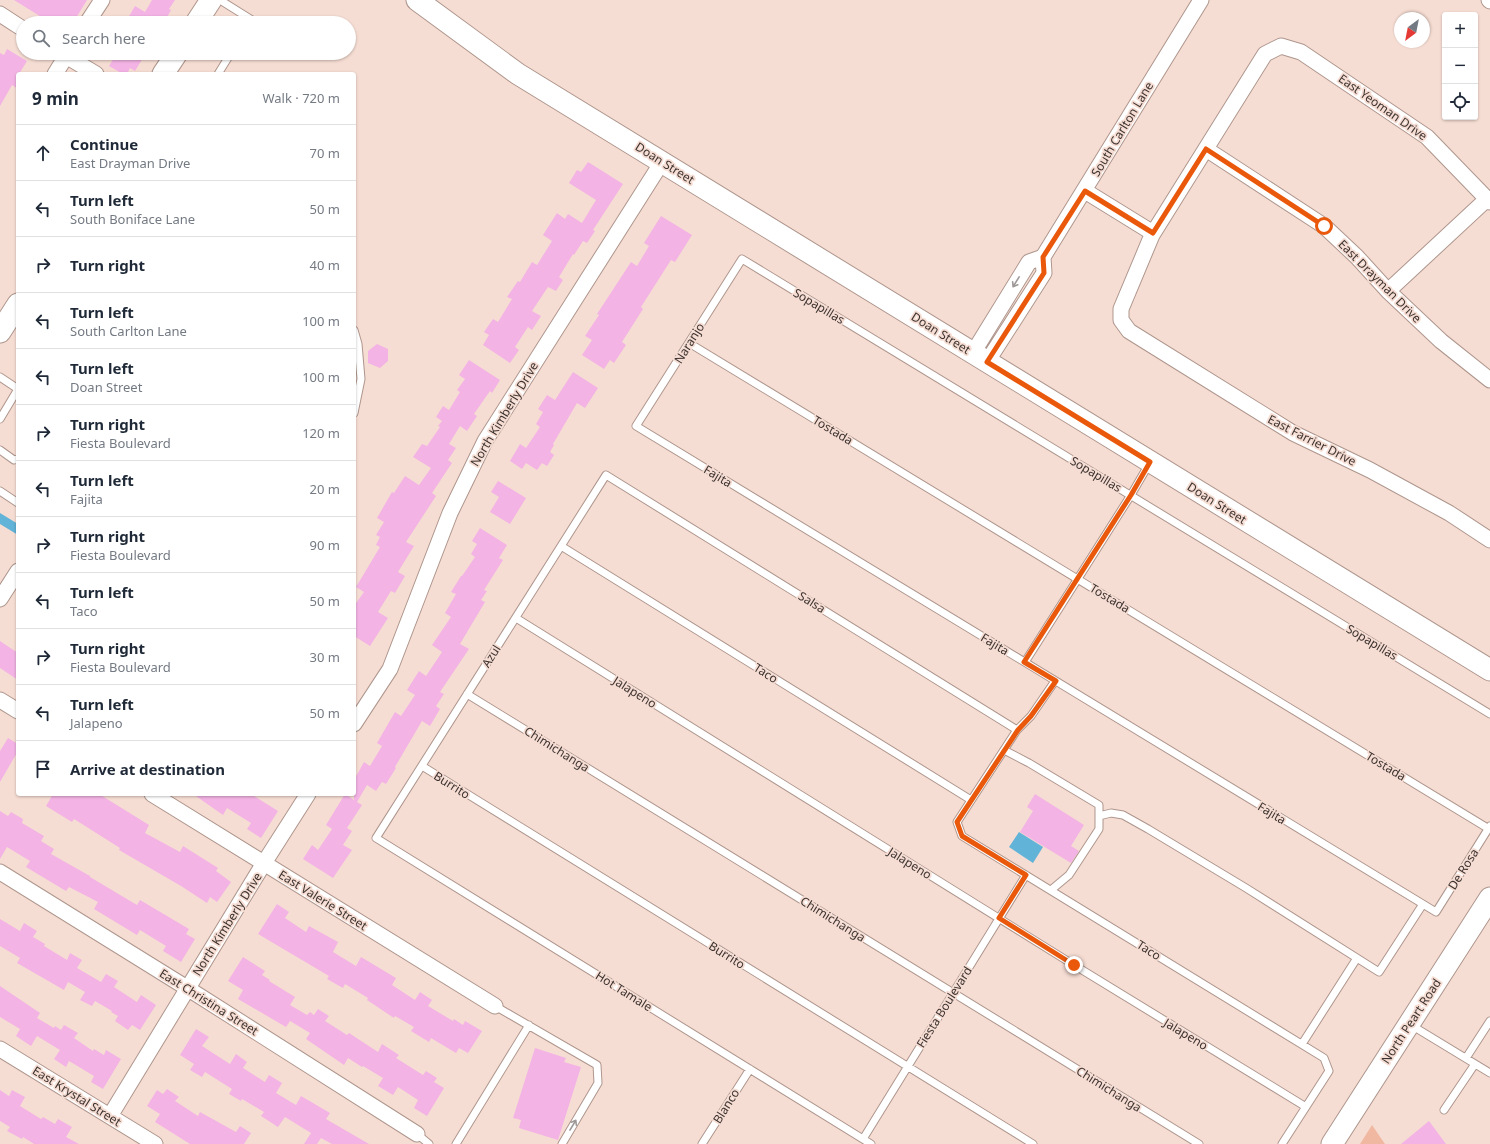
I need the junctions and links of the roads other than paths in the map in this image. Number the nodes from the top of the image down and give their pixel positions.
1 (102, 0) edge
2 (211, 0) edge
3 (220, 0) edge
4 (418, 0) edge
5 (1201, 0) edge
6 (0, 14) edge
7 (92, 16) edge
8 (201, 16) edge
9 (246, 16) edge
10 (16, 24) edge
11 (62, 60) edge
12 (74, 60) edge
13 (173, 60) edge
14 (227, 60) edge
15 (56, 72) edge
16 (93, 72) edge
17 (165, 72) edge
18 (219, 72) edge
19 (1206, 149) junction
20 (662, 162) junction
21 (1085, 191) junction
22 (1488, 201) edge
23 (1153, 233) junction
24 (742, 259) joint
25 (1388, 291) junction
26 (16, 307) edge
27 (0, 332) edge
28 (356, 337) edge
29 (689, 343) junction
30 (980, 357) junction
31 (0, 377) edge
32 (1490, 380) edge
33 (16, 388) edge
34 (16, 392) edge
35 (356, 403) edge
36 (0, 419) edge
37 (636, 426) joint
38 (0, 450) edge
39 (16, 460) edge
40 (1150, 462) junction
41 (606, 475) joint
42 (0, 491) edge
43 (1131, 495) junction
44 (16, 502) edge
45 (1490, 540) edge
46 (561, 546) junction
47 (16, 574) edge
48 (1078, 578) junction
49 (0, 599) edge
50 (516, 618) junction
51 (1024, 662) junction
52 (1490, 670) edge
53 (1056, 681) junction
54 (467, 694) junction
55 (0, 700) edge
56 (16, 710) edge
57 (1490, 714) edge
58 (356, 721) edge
59 (1018, 730) junction
60 (1004, 750) junction
61 (422, 766) junction
62 (155, 796) edge
63 (307, 796) edge
64 (971, 800) junction
65 (1099, 816) junction
66 (1489, 828) edge
67 (376, 838) joint
68 (264, 864) junction
69 (0, 872) edge
70 (1026, 875) junction
71 (1051, 890) junction
72 (1490, 898) edge
73 (1422, 904) junction
74 (1436, 912) joint
75 (999, 918) junction
76 (1356, 958) junction
77 (187, 988) junction
78 (953, 992) junction
79 (495, 1006) joint
80 (1490, 1021) edge
81 (1410, 1024) junction
82 (529, 1025) junction
83 (1302, 1044) junction
84 (0, 1049) edge
85 (1466, 1058) junction
86 (1475, 1064) junction
87 (908, 1066) junction
88 (750, 1069) junction
89 (1490, 1073) edge
90 (1306, 1107) junction
91 (1444, 1110) dead end
92 (110, 1116) junction
93 (417, 1134) joint
94 (863, 1139) junction
95 (155, 1144) edge
96 (429, 1144) edge
97 (456, 1144) edge
98 (562, 1144) edge
99 (702, 1144) edge
100 (871, 1144) edge
101 (1033, 1144) edge
102 (1199, 1144) edge
103 (1282, 1144) edge
104 (1332, 1144) edge

1 - 7 street
2 - 8 street
3 - 9 lane
4 - 20 street, Doan Street
5 - 21 street, South Carlton Lane
6 - 10 street
11 - 15 street
12 - 16 street
13 - 17 street
14 - 18 lane
19 - 22 street, East Yeoman Drive
19 - 23 street
19 - 25 street, East Drayman Drive
20 - 30 street, Doan Street
20 - 58 street, North Kimberly Drive
21 - 23 street
21 - 30 street, South Carlton Lane
22 - 25 street
23 - 45 street, East Farrier Drive
24 - 29 lane, Naranjo
24 - 43 lane, Sopapillas
25 - 32 street, East Drayman Drive
26 - 27 street
28 - 35 lane
29 - 37 lane, Naranjo
29 - 48 lane, Tostada
30 - 40 street, Doan Street
31 - 33 lane
34 - 36 lane
37 - 51 lane, Fajita
38 - 39 lane
40 - 43 lane
40 - 52 street, Doan Street
41 - 46 lane, Azul
41 - 59 lane, Salsa
42 - 44 lane
43 - 48 lane
43 - 57 lane, Sopapillas
46 - 50 lane, Azul
46 - 64 lane, Taco
47 - 49 street
48 - 51 lane
48 - 66 lane, Tostada
50 - 54 lane, Azul
50 - 75 lane, Jalapeno
51 - 53 lane, Fajita
53 - 59 lane
53 - 73 lane, Fajita
54 - 61 lane, Azul
54 - 78 lane, Chimichanga
55 - 56 street
59 - 60 lane
60 - 64 lane
60 - 65 lane
61 - 67 lane, Azul
61 - 87 lane, Burrito
62 - 68 street, East Valerie Street
63 - 68 street, North Kimberly Drive
64 - 70 lane, Taco
65 - 71 lane
65 - 76 lane
66 - 74 lane, De Rosa
67 - 88 lane, Hot Tamale
68 - 77 street, North Kimberly Drive
68 - 79 street, East Valerie Street
69 - 77 street, East Christina Street
70 - 71 lane, Taco
70 - 75 lane, Fiesta Boulevard
71 - 83 lane, Taco
72 - 81 street, North Peart Road
73 - 74 lane, Fajita
73 - 76 lane
75 - 78 lane, Fiesta Boulevard
75 - 90 lane, Jalapeno
76 - 83 lane
77 - 92 street, North Kimberly Drive
77 - 93 street, East Christina Street
78 - 87 lane, Fiesta Boulevard
78 - 102 lane, Chimichanga
79 - 82 lane
80 - 85 lane
81 - 85 lane
81 - 104 street, North Peart Road
82 - 97 lane
98 -> 82 lane
83 - 90 lane, Taco
84 - 92 street, East Krystal Street
85 - 86 lane
86 - 89 lane
86 - 91 lane
87 - 94 lane, Fiesta Boulevard
87 - 101 lane, Burrito
88 - 94 lane, Hot Tamale
88 - 99 lane, Blanco
90 - 103 lane
92 - 95 street, East Krystal Street
93 - 96 lane
94 - 100 lane, Hot Tamale

